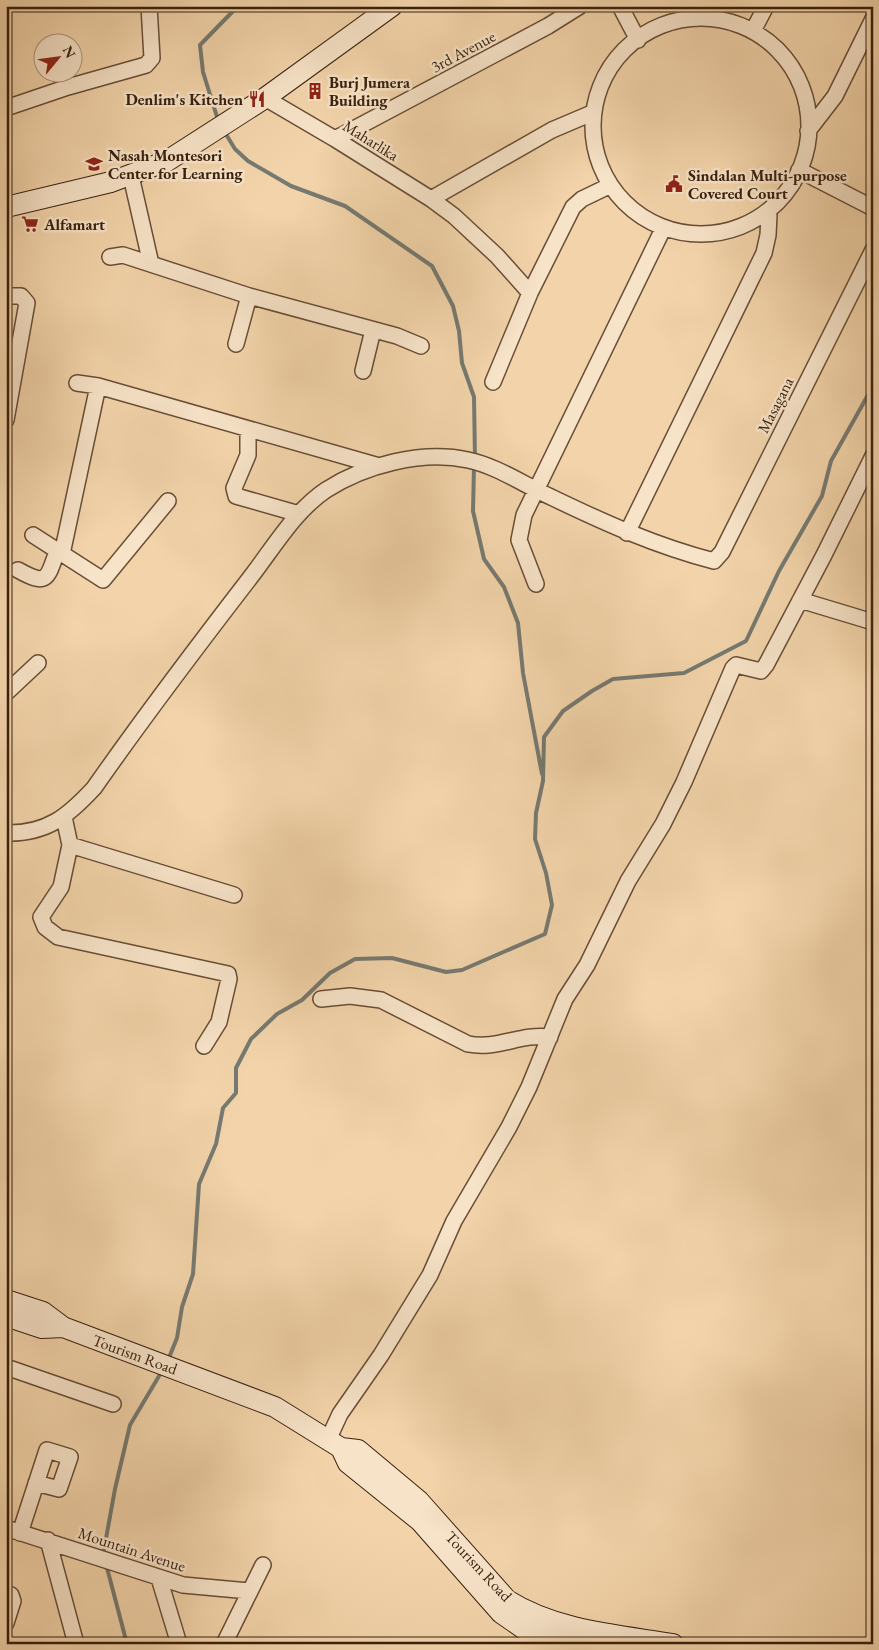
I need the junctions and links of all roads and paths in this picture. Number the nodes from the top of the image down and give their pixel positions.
1 (149, 6) edge
2 (392, 6) edge
3 (580, 6) edge
4 (620, 6) edge
5 (766, 6) edge
6 (873, 19) edge
7 (754, 29) junction
8 (638, 40) junction
9 (265, 98) junction
10 (6, 108) edge
11 (592, 113) junction
12 (808, 131) junction
13 (336, 139) junction
14 (799, 170) junction
15 (131, 176) junction
16 (609, 186) junction
17 (431, 199) junction
18 (6, 207) edge
19 (873, 208) edge
20 (769, 215) junction
21 (663, 229) junction
22 (873, 250) edge
23 (110, 257) dead end
24 (151, 264) junction
25 (530, 293) junction
26 (6, 296) edge
27 (249, 296) junction
28 (373, 330) junction
29 (236, 344) dead end
30 (421, 346) dead end
31 (11, 371) edge
32 (363, 371) dead end
33 (493, 382) dead end
34 (77, 383) dead end
35 (98, 386) junction
36 (6, 420) edge
37 (248, 429) junction
38 (872, 459) edge
39 (380, 466) junction
40 (535, 490) junction
41 (168, 500) dead end
42 (299, 514) junction
43 (627, 533) junction
44 (33, 536) dead end
45 (59, 553) junction
46 (18, 570) dead end
47 (536, 584) dead end
48 (800, 600) junction
49 (873, 622) edge
50 (38, 663) dead end
51 (6, 693) edge
52 (64, 818) junction
53 (6, 833) edge
54 (70, 845) junction
55 (234, 895) dead end
56 (321, 999) dead end
57 (550, 1037) junction
58 (204, 1046) dead end
59 (6, 1300) edge
60 (6, 1316) edge
61 (63, 1327) junction
62 (6, 1367) edge
63 (112, 1404) dead end
64 (334, 1444) junction
65 (36, 1484) junction
66 (13, 1531) edge
67 (48, 1540) junction
68 (263, 1565) dead end
69 (159, 1578) junction
70 (249, 1591) junction
71 (6, 1593) edge
72 (6, 1623) edge
73 (76, 1644) edge
74 (179, 1644) edge
75 (224, 1644) edge
76 (582, 1644) edge
77 (672, 1644) edge

1 - 10 street
2 - 9 main road
3 - 13 street, 3rd Avenue
4 - 8 street
5 - 7 street
6 - 12 street
7 - 8 street
7 - 12 street
8 - 11 street
9 - 13 street, Maharlika
9 - 15 main road
11 - 16 street
11 - 17 street
12 - 14 street
13 - 17 street, Maharlika
14 - 19 street
14 - 20 street
15 - 18 main road
15 - 24 street
16 - 21 street
16 - 25 street
17 - 25 street, Maharlika
20 - 21 street
20 - 43 street
21 - 40 street
22 - 43 street, Masagana
23 - 24 street
24 - 27 street
25 - 33 street
26 - 31 street
27 - 28 street
27 - 29 street
28 - 30 street
28 - 32 street
31 - 36 street
34 - 35 street
35 - 37 street
35 - 45 street
37 - 39 street
37 - 42 street
38 - 48 street
39 - 40 street
39 - 42 street
40 - 43 street
40 - 47 street
41 - 45 street
42 - 52 street
44 - 45 street
45 - 46 street
48 - 49 street
48 - 57 street
50 - 51 street
52 - 53 street
52 - 54 street
54 - 55 street
54 - 58 street
56 - 57 street
57 - 64 street
59 - 61 main road, Tourism Road
60 - 61 main road, Tourism Road
61 - 64 main road, Tourism Road
62 - 63 street
64 - 76 main road, Tourism Road
64 - 77 main road, Tourism Road
65 - 65 street
65 - 66 street
66 - 67 street, Mountain Avenue
67 - 69 street, Mountain Avenue
67 - 73 street
68 - 70 street
69 - 70 street, Mountain Avenue
69 - 74 street
70 - 75 street
71 - 72 street

